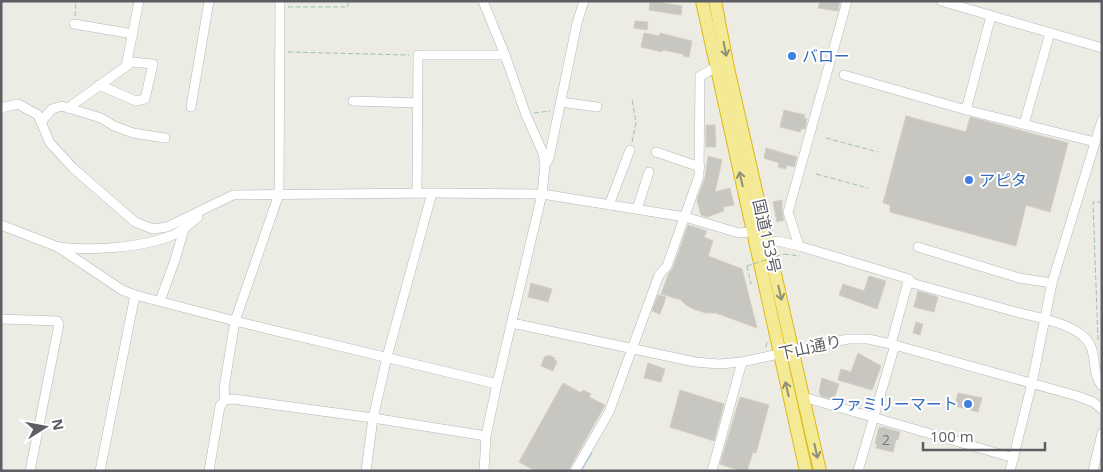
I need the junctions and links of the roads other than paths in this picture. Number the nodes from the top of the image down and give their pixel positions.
1 (139, 1) edge
2 (209, 1) edge
3 (483, 1) edge
4 (584, 1) edge
5 (702, 1) edge
6 (715, 1) edge
7 (846, 1) edge
8 (940, 1) edge
9 (280, 4) edge
10 (991, 16) junction
11 (74, 24) road end
12 (1050, 33) junction
13 (133, 34) junction
14 (1102, 48) edge
15 (505, 55) junction
16 (126, 66) junction
17 (716, 67) junction
18 (844, 75) dead end
19 (99, 85) junction
20 (353, 101) dead end
21 (417, 103) junction
22 (191, 106) dead end
23 (560, 106) junction
24 (597, 107) dead end
25 (1, 108) edge
26 (68, 108) junction
27 (966, 110) junction
28 (1102, 120) edge
29 (41, 122) junction
30 (1024, 124) junction
31 (165, 138) dead end
32 (1095, 142) junction
33 (630, 150) road end
34 (656, 152) dead end
35 (545, 165) junction
36 (700, 167) junction
37 (649, 172) dead end
38 (416, 193) junction
39 (432, 193) junction
40 (279, 194) junction
41 (542, 194) junction
42 (609, 205) junction
43 (213, 206) junction
44 (637, 209) junction
45 (685, 217) junction
46 (1, 225) edge
47 (184, 229) junction
48 (752, 232) junction
49 (769, 242) junction
50 (799, 246) junction
51 (58, 247) junction
52 (918, 247) dead end
53 (908, 282) junction
54 (1052, 283) junction
55 (135, 295) junction
56 (160, 301) junction
57 (1, 319) edge
58 (1044, 320) junction
59 (236, 321) junction
60 (512, 323) junction
61 (893, 344) junction
62 (632, 349) junction
63 (793, 350) junction
64 (779, 354) junction
65 (387, 357) junction
66 (742, 362) junction
67 (1032, 383) junction
68 (497, 384) junction
69 (1102, 386) edge
70 (803, 397) junction
71 (225, 400) junction
72 (1102, 409) edge
73 (373, 418) junction
74 (874, 418) junction
75 (1102, 433) edge
76 (486, 436) junction
77 (1014, 458) junction
78 (486, 470) edge
79 (30, 471) edge
80 (100, 471) edge
81 (209, 471) edge
82 (366, 471) edge
83 (575, 471) edge
84 (712, 471) edge
85 (806, 471) edge
86 (820, 471) edge
87 (858, 471) edge
88 (1010, 471) edge
89 (1093, 471) edge

1 - 13 street
2 - 22 street
3 - 15 street
4 - 23 street
5 - 17 highway, 国道153号
6 -> 49 highway, 国道153号
7 - 50 street
8 - 10 street
9 - 40 street
10 - 12 street
10 - 27 street
11 - 13 street
12 - 14 street
12 - 30 street
13 - 16 street
15 - 21 street
15 - 35 street
16 - 19 street
16 - 19 street
17 - 36 street
48 -> 17 highway, 国道153号
18 - 27 street
19 - 26 street
20 - 21 street
21 - 38 street
23 - 24 street
23 - 35 street
25 - 29 street
26 - 29 street
26 - 31 street
27 - 30 street
28 - 32 street
29 - 43 street
30 - 32 street
32 - 54 street
33 - 42 street
34 - 36 street
35 - 41 street
36 - 45 street
37 - 44 street
38 - 39 street
38 - 40 street
39 - 41 street
39 - 65 street
40 - 43 street
40 - 59 street
41 - 42 street
41 - 60 street
42 - 44 street
43 - 47 street
44 - 45 street
45 - 48 street
45 - 62 street
46 - 51 street
47 - 51 street
47 - 56 street
48 - 64 highway, 国道153号
49 - 50 street
49 -> 63 highway, 国道153号
50 - 53 street
51 - 55 street
52 - 54 street
53 - 58 street
53 - 61 street
54 - 58 street
55 - 56 street
55 - 80 street
56 - 59 street
57 - 79 street
58 - 67 street
58 - 69 street
59 - 65 street
59 - 71 street
60 - 62 street, 下山通り
60 - 68 street
61 - 63 street, 下山通り
61 - 67 street, 下山通り
61 - 74 street
62 - 66 street, 下山通り
62 - 83 street
63 - 64 street, 下山通り
63 - 70 highway, 国道153号
64 - 66 street, 下山通り
85 -> 64 highway, 国道153号
65 - 68 street
65 - 73 street
66 - 84 street
67 - 72 street, 下山通り
67 - 77 street
68 - 76 street
70 - 74 street
70 -> 86 highway, 国道153号
71 - 73 street
71 - 81 street
73 - 76 street
73 - 82 street
74 - 77 street
74 - 87 street
75 - 89 street
76 - 78 street
77 - 88 street

